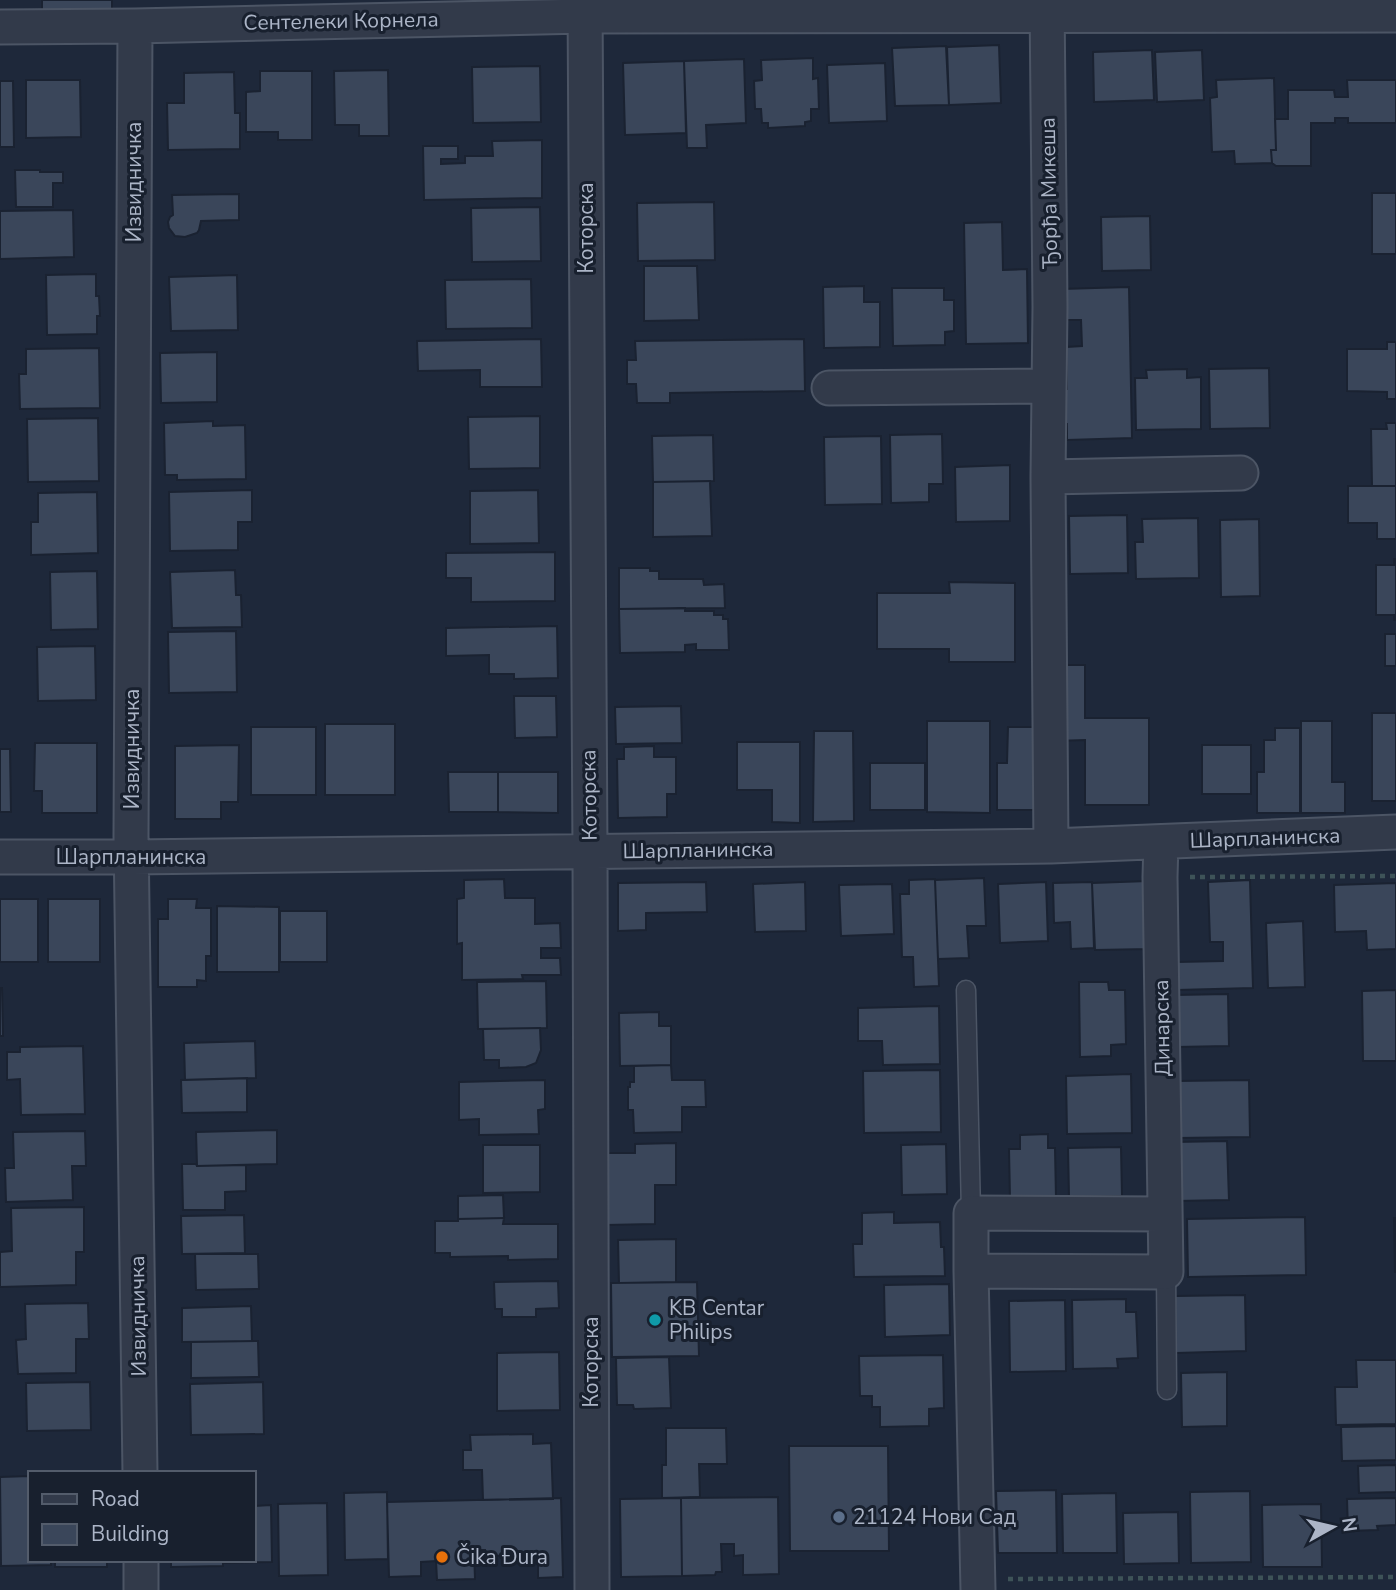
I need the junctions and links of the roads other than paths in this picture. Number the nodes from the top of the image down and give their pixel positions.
1 (585, 8) edge
2 (1047, 8) edge
3 (1396, 15) edge
4 (135, 26) junction
5 (0, 27) edge
6 (1048, 386) junction
7 (830, 388) dead end
8 (1241, 474) dead end
9 (1048, 477) junction
10 (1396, 832) edge
11 (1161, 842) junction
12 (1051, 846) junction
13 (590, 852) junction
14 (0, 857) edge
15 (132, 857) junction
16 (966, 989) dead end
17 (971, 1213) junction
18 (1165, 1214) junction
19 (971, 1271) junction
20 (1166, 1272) junction
21 (1167, 1390) dead end
22 (140, 1471) edge
23 (141, 1562) edge
24 (978, 1585) edge
25 (141, 1590) edge
26 (592, 1590) edge

1 - 2 street, Сентелеки Корнела
1 - 4 street, Сентелеки Корнела
1 - 13 street, Которска
2 - 3 street, Сентелеки Корнела
2 - 6 street, Ђорђа Микеша
4 - 5 street, Сентелеки Корнела
4 - 15 street, Извидничка
6 - 7 street
6 - 9 street, Ђорђа Микеша
8 - 9 street
9 - 12 street, Ђорђа Микеша
10 - 11 street, Шарпланинска
11 - 12 street, Шарпланинска
11 - 18 street, Динарска
12 - 13 street, Шарпланинска
13 - 15 street, Шарпланинска
13 - 26 street, Которска
14 - 15 street, Шарпланинска
15 - 22 street, Извидничка
16 - 17 lane
17 - 18 street
17 - 19 street
18 - 20 street, Динарска
19 - 20 street
19 - 24 street
20 - 21 lane, Динарска
23 - 25 street

